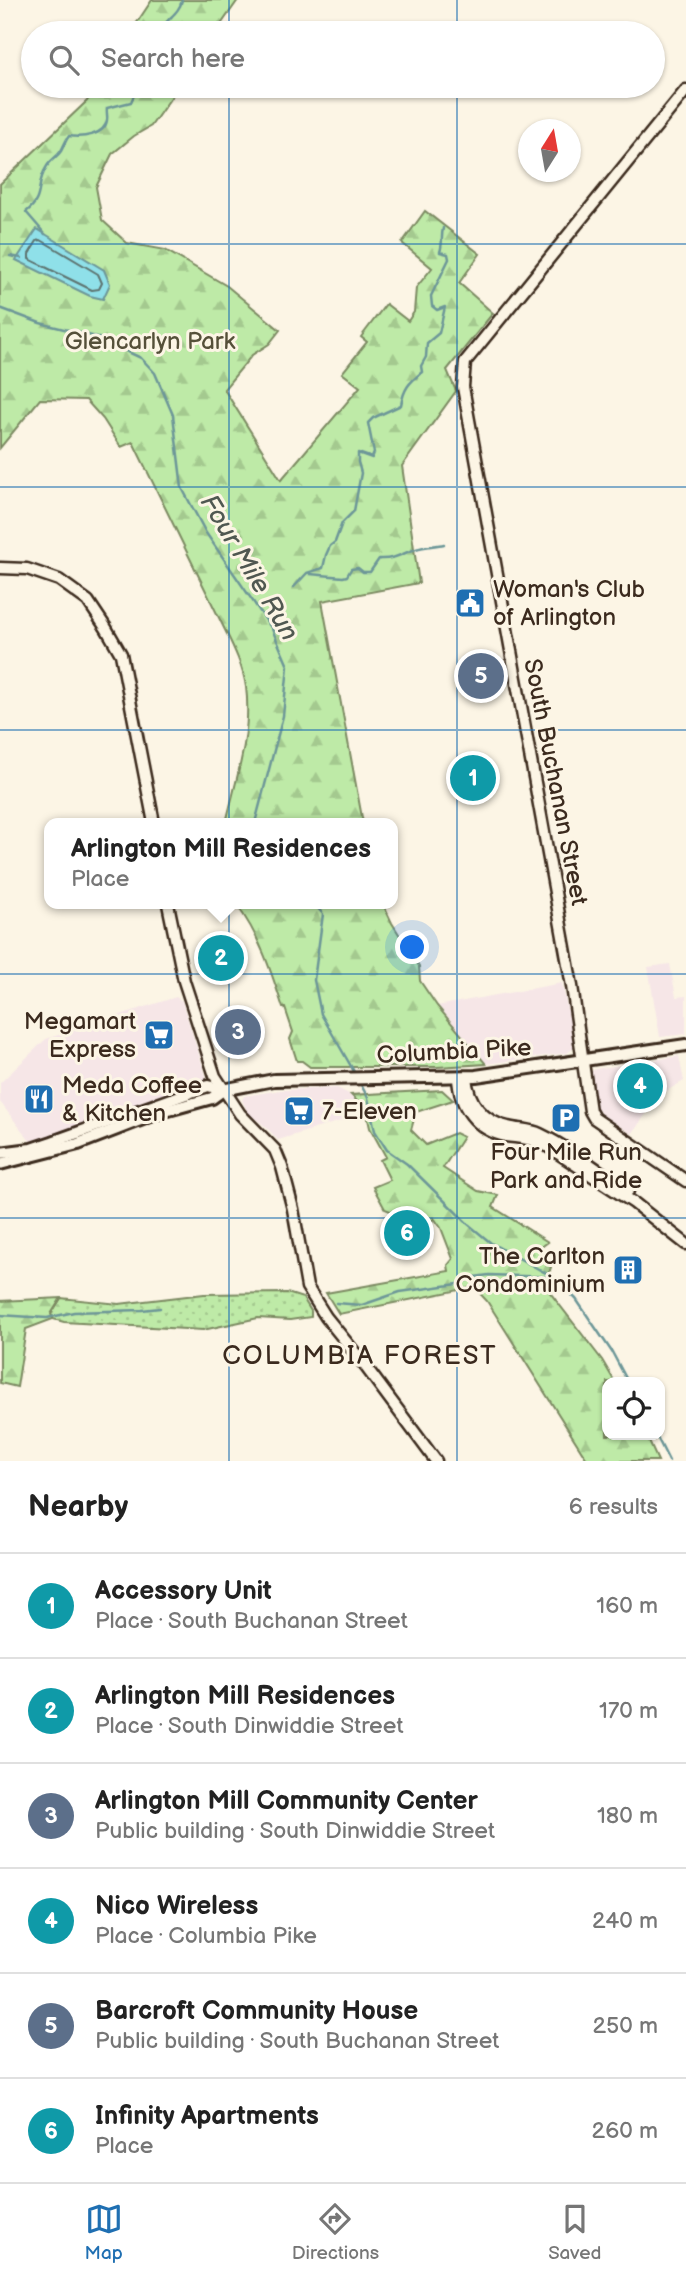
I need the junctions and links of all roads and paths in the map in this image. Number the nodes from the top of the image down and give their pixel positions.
1 (686, 90) edge
2 (0, 568) edge
3 (153, 818) edge
4 (170, 909) edge
5 (686, 1045) edge
6 (582, 1061) junction
7 (462, 1077) junction
8 (223, 1090) junction
9 (0, 1153) edge
10 (0, 1164) edge
11 (686, 1181) edge
12 (686, 1236) edge
13 (686, 1244) edge
14 (436, 1461) edge

1 - 6 street, South Buchanan Street
2 - 3 street
4 - 8 street
5 - 6 main road, Columbia Pike
6 - 7 main road, Columbia Pike
6 - 11 street, South Buchanan Street
7 - 8 main road, Columbia Pike
7 - 12 street
7 - 13 street
8 - 9 main road, Columbia Pike
8 - 10 main road, Columbia Pike
8 - 14 street

